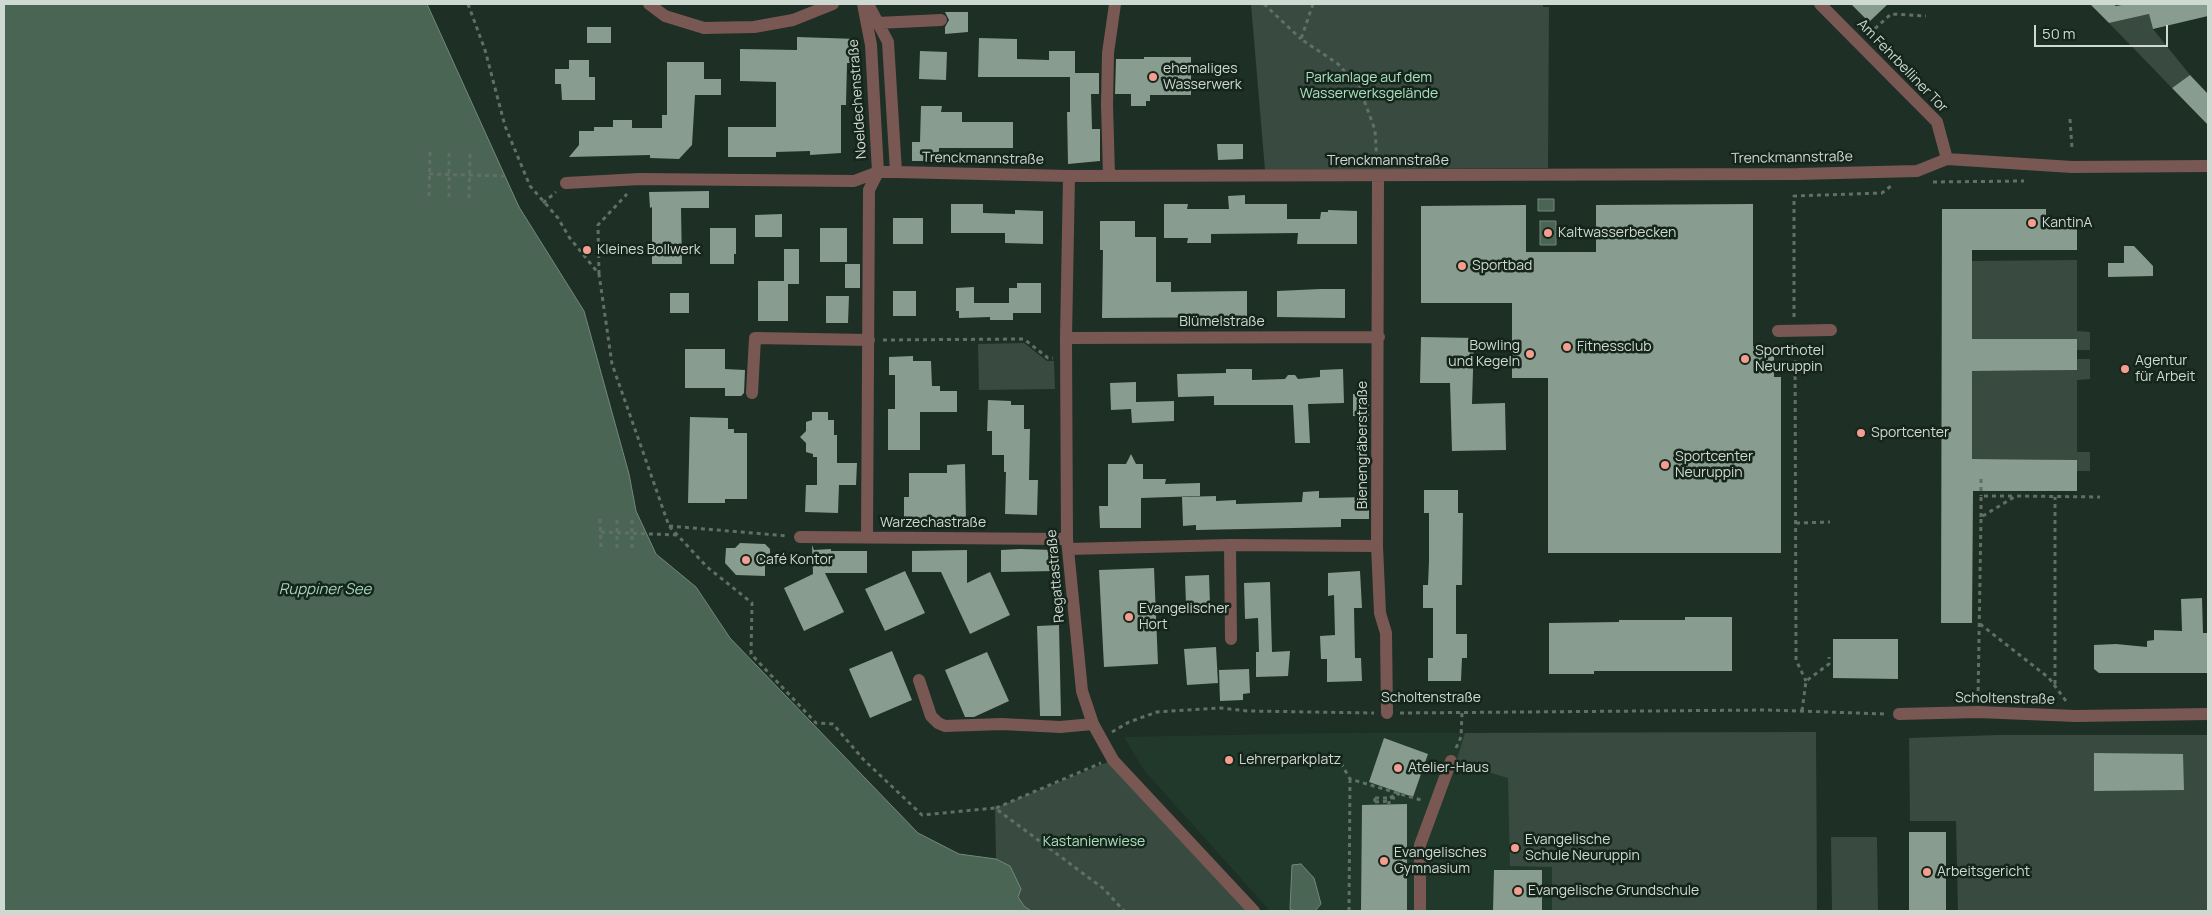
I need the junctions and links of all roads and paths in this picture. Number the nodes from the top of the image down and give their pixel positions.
1 (468, 4) edge
2 (649, 4) edge
3 (833, 4) edge
4 (863, 4) edge
5 (867, 4) edge
6 (1115, 4) edge
7 (1264, 4) edge
8 (1313, 4) edge
9 (1820, 4) edge
10 (1926, 16) dead end
11 (941, 20) dead end
12 (877, 22) junction
13 (1869, 34) dead end
14 (1300, 39) junction
15 (2070, 120) dead end
16 (2072, 148) dead end
17 (430, 152) dead end
18 (449, 153) dead end
19 (470, 154) dead end
20 (1946, 159) junction
21 (2208, 166) edge
22 (878, 172) junction
23 (896, 172) junction
24 (429, 174) junction
25 (449, 175) junction
26 (470, 175) junction
27 (1109, 175) junction
28 (504, 176) dead end
29 (1069, 176) junction
30 (1378, 176) junction
31 (640, 179) junction
32 (2033, 181) dead end
33 (1895, 182) dead end
34 (1929, 182) dead end
35 (566, 183) dead end
36 (429, 196) dead end
37 (449, 197) dead end
38 (469, 198) dead end
39 (599, 274) junction
40 (1831, 330) dead end
41 (1778, 331) dead end
42 (1794, 331) junction
43 (1379, 337) junction
44 (1066, 338) junction
45 (869, 340) junction
46 (1066, 359) junction
47 (752, 393) dead end
48 (1981, 480) dead end
49 (1981, 496) junction
50 (2016, 496) junction
51 (2055, 497) junction
52 (2100, 497) dead end
53 (1981, 517) junction
54 (600, 519) dead end
55 (617, 519) dead end
56 (632, 519) dead end
57 (1830, 522) dead end
58 (1795, 523) junction
59 (669, 526) junction
60 (601, 532) junction
61 (617, 532) junction
62 (632, 533) junction
63 (677, 535) junction
64 (800, 537) joint
65 (867, 538) junction
66 (1067, 544) junction
67 (1230, 545) junction
68 (1377, 546) junction
69 (617, 548) dead end
70 (632, 548) dead end
71 (601, 549) dead end
72 (1980, 623) junction
73 (1231, 639) dead end
74 (1830, 657) dead end
75 (919, 680) dead end
76 (1806, 681) junction
77 (1802, 711) junction
78 (1462, 712) junction
79 (1978, 712) junction
80 (1387, 713) junction
81 (1899, 714) joint
82 (2208, 714) edge
83 (1093, 724) junction
84 (1101, 740) junction
85 (1337, 756) dead end
86 (1112, 758) junction
87 (1451, 760) joint
88 (1350, 779) junction
89 (1399, 793) junction
90 (1389, 801) junction
91 (1436, 805) junction
92 (995, 808) junction
93 (1124, 911) edge
94 (1254, 911) edge
95 (1349, 911) edge
96 (1420, 911) edge

1 - 39 path
2 - 3 street
4 - 22 street, Noeldechenstraße
5 - 12 street
6 - 27 street
7 - 14 path
8 - 14 path
9 - 20 street, Am Fehrbelliner Tor
10 - 13 path
11 - 12 street
12 - 23 street
14 - 30 path
15 - 16 path
17 - 24 path
18 - 25 path
19 - 26 path
20 - 21 street, Trenckmannstraße
20 - 30 street, Trenckmannstraße
22 - 23 street, Trenckmannstraße
22 - 31 street, Trenckmannstraße
22 - 45 street, Noeldechenstraße
23 - 29 street, Trenckmannstraße
24 - 25 path
24 - 36 path
25 - 26 path
25 - 37 path
26 - 28 path
26 - 38 path
27 - 29 street, Trenckmannstraße
27 - 30 street, Trenckmannstraße
29 - 44 street, Regattastraße
30 - 43 street, Bienengräberstraße
31 - 35 street, Trenckmannstraße
31 - 39 path
32 - 34 path
33 - 42 path
39 - 59 path
40 - 42 street
41 - 42 street
42 - 58 path
43 - 44 street, Blümelstraße
43 - 68 street, Bienengräberstraße
44 - 46 street, Regattastraße
45 - 46 path
45 - 47 street
45 - 65 street, Noeldechenstraße
46 - 66 street, Regattastraße
48 - 49 path
49 - 50 path
49 - 53 path
50 - 51 path
50 - 53 path
51 - 52 path
51 - 72 path
53 - 72 path
54 - 60 path
55 - 61 path
56 - 62 path
57 - 58 path
58 - 76 path
59 - 63 path
59 - 64 path
60 - 61 path
60 - 71 path
61 - 62 path
61 - 69 path
62 - 63 path
62 - 70 path
63 - 92 path
64 - 65 street, Warzechastraße
65 - 66 street, Warzechastraße
66 - 67 street, Warzechastraße
66 - 83 street, Regattastraße
67 - 68 street, Warzechastraße
67 - 73 street
68 - 80 street, Bienengräberstraße
72 - 79 path
74 - 76 path
75 - 83 street
76 - 77 path
77 - 78 path, Scholtenstraße
77 - 81 path
78 - 80 path, Scholtenstraße
78 - 87 path
79 - 81 street, Scholtenstraße
79 - 82 street, Scholtenstraße
80 - 84 path, Scholtenstraße
83 - 84 street, Regattastraße
84 - 86 street, Regattastraße
85 - 88 path
86 - 92 path
86 - 94 street, Regattastraße
87 - 91 street
88 - 89 path
88 - 95 path
89 - 90 path, bridge
89 - 91 path
90 - 90 path
91 - 96 street
92 - 93 path

